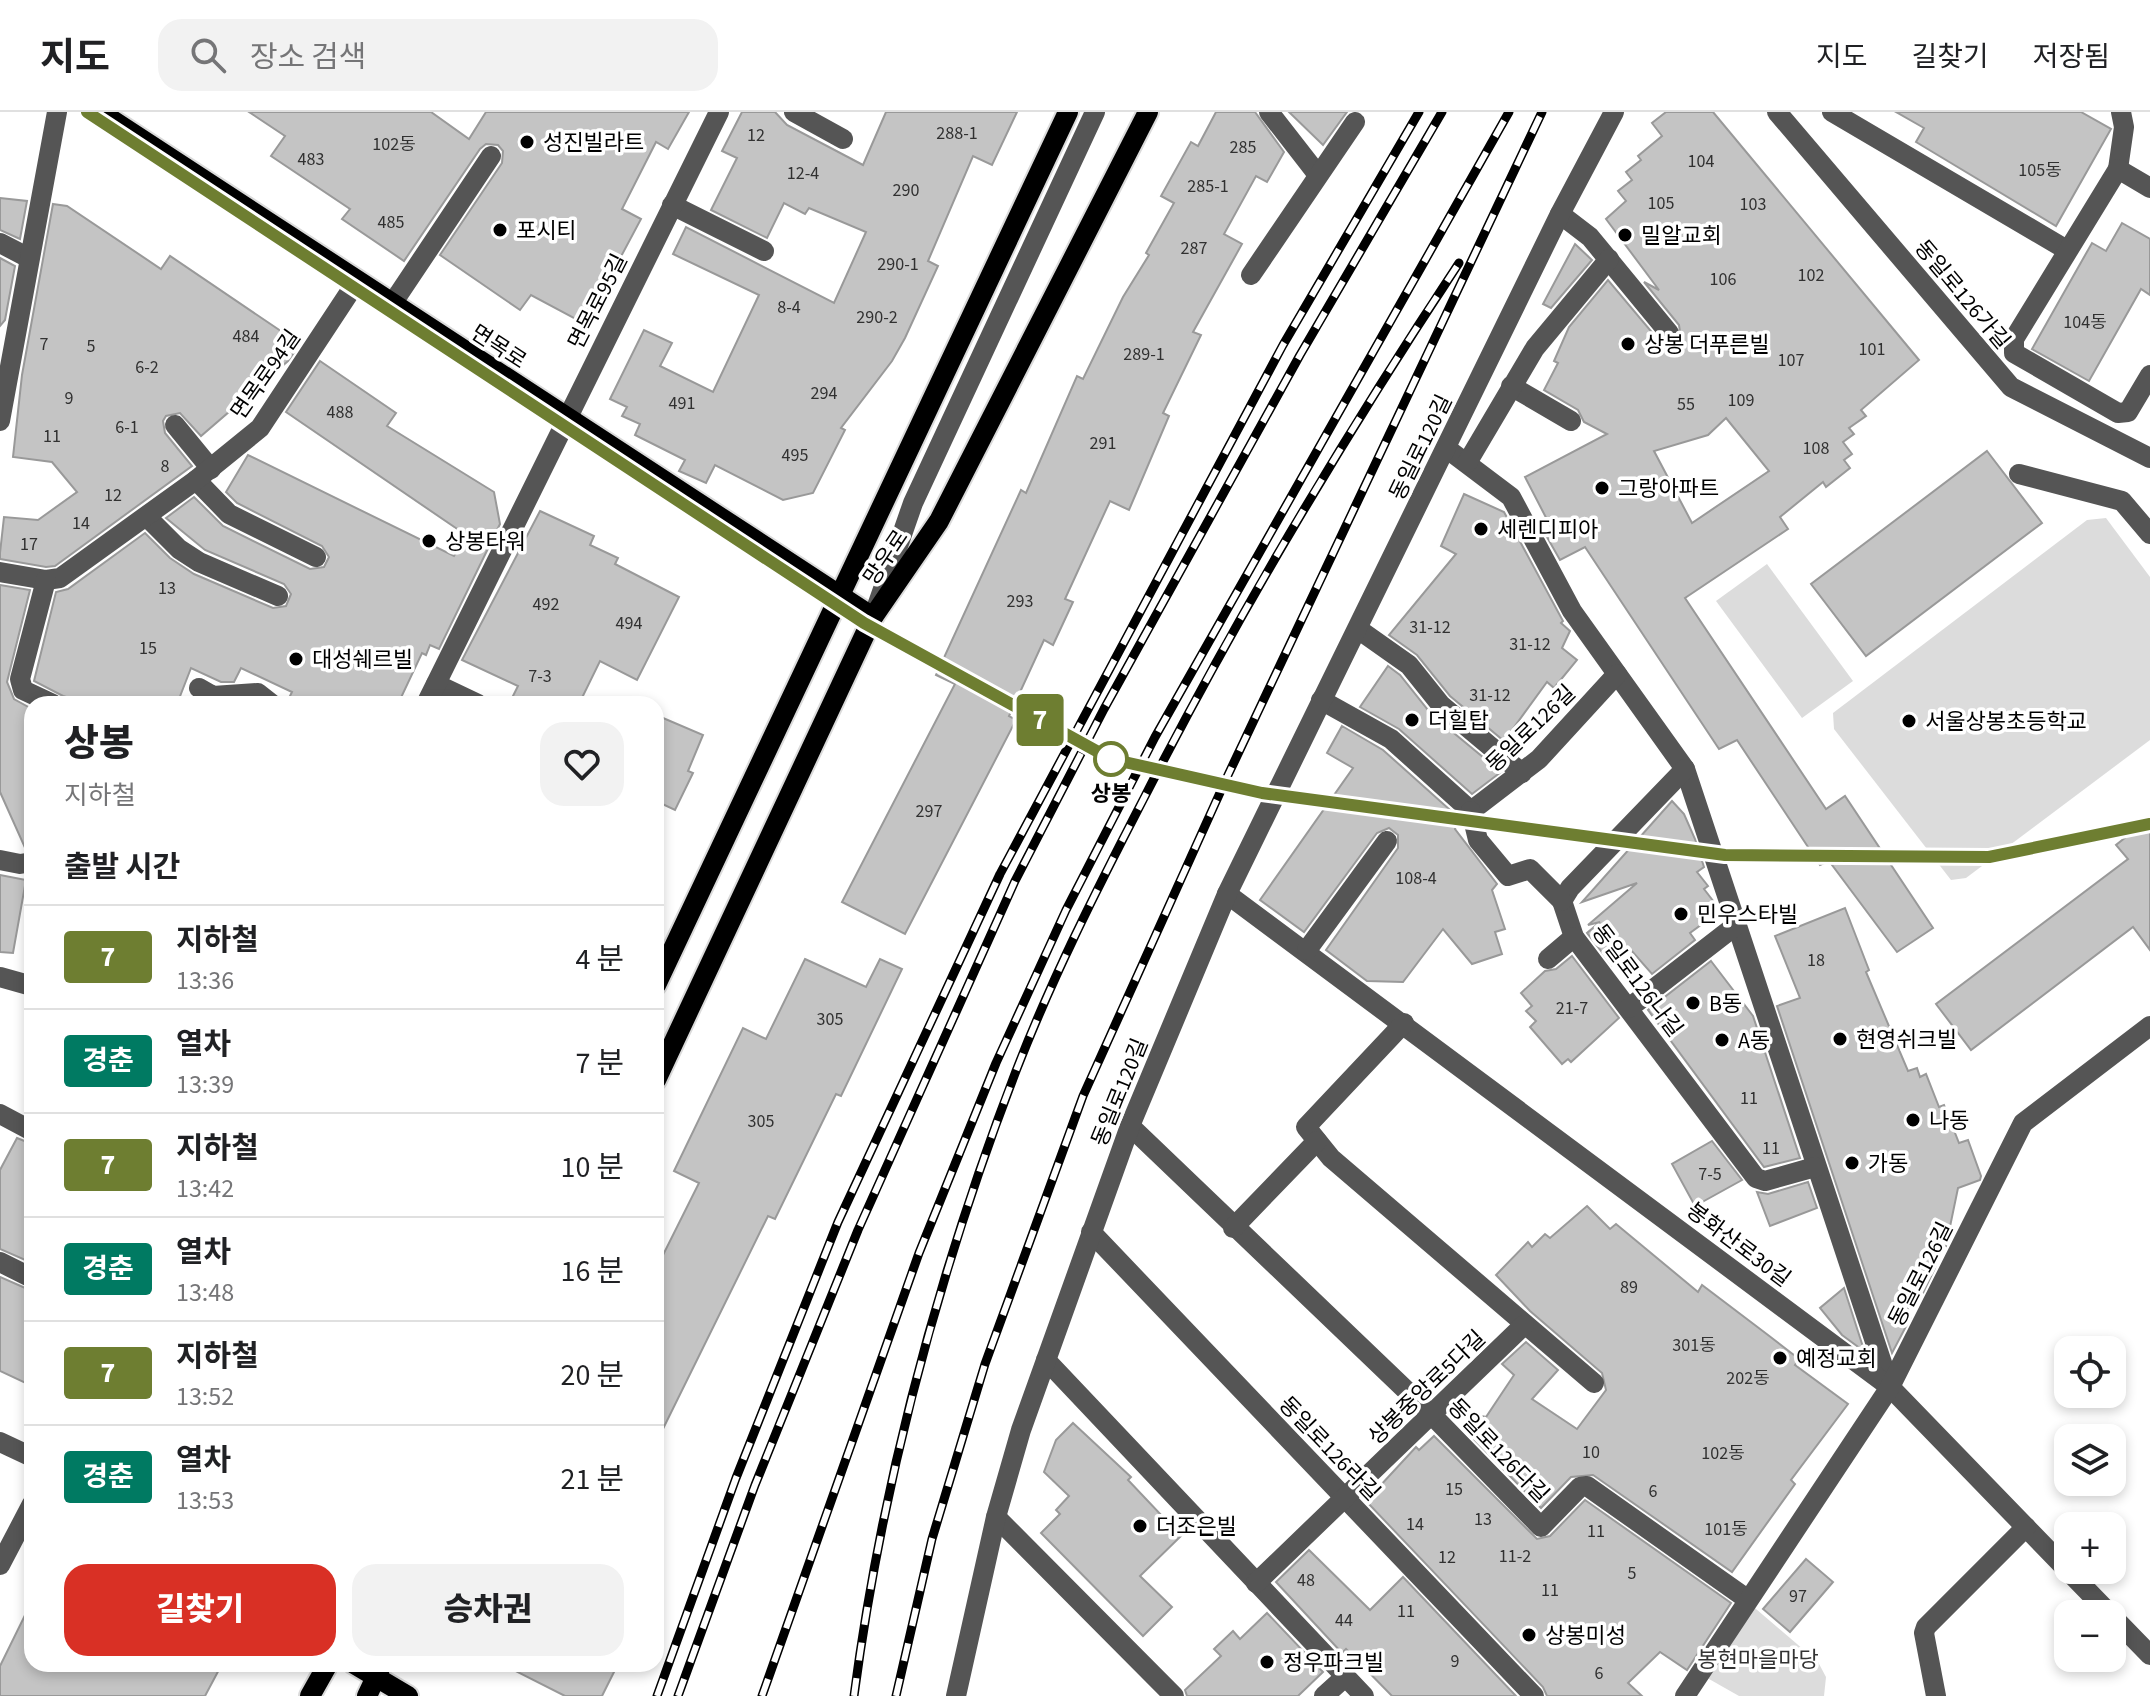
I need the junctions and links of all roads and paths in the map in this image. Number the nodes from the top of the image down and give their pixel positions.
1 (57, 112) edge
2 (100, 112) edge
3 (719, 112) edge
4 (794, 112) edge
5 (1068, 112) edge
6 (1095, 112) edge
7 (1148, 112) edge
8 (1269, 112) edge
9 (1614, 112) edge
10 (1777, 112) edge
11 (1832, 112) edge
12 (2121, 112) edge
13 (1355, 122) dead end
14 (843, 139) dead end
15 (491, 156) dead end
16 (2118, 169) junction
17 (1318, 175) junction
18 (2150, 188) edge
19 (672, 205) junction
20 (1560, 214) junction
21 (0, 243) edge
22 (2067, 250) junction
23 (764, 251) dead end
24 (29, 258) junction
25 (1609, 259) junction
26 (1251, 275) dead end
27 (357, 281) junction
28 (392, 304) junction
29 (1669, 333) dead end
30 (5, 356) edge
31 (2150, 375) edge
32 (1511, 386) junction
33 (565, 418) junction
34 (0, 421) edge
35 (1571, 421) dead end
36 (175, 425) dead end
37 (1446, 448) junction
38 (2150, 458) edge
39 (1467, 463) junction
40 (204, 474) junction
41 (2019, 474) dead end
42 (147, 517) junction
43 (2150, 534) edge
44 (316, 557) dead end
45 (0, 572) edge
46 (46, 580) junction
47 (842, 595) junction
48 (278, 596) dead end
49 (873, 617) junction
50 (1358, 629) junction
51 (1617, 674) junction
52 (436, 684) junction
53 (199, 688) dead end
54 (36, 696) edge
55 (213, 696) edge
56 (213, 696) edge
57 (262, 696) edge
58 (430, 696) edge
59 (461, 696) edge
60 (1321, 700) junction
61 (1685, 769) junction
62 (1522, 773) junction
63 (1471, 811) junction
64 (1387, 841) dead end
65 (0, 860) edge
66 (24, 863) edge
67 (1227, 894) junction
68 (1562, 901) junction
69 (1735, 926) junction
70 (1574, 937) junction
71 (1307, 950) junction
72 (1548, 959) dead end
73 (664, 968) edge
74 (0, 977) edge
75 (24, 984) edge
76 (1629, 1008) junction
77 (1404, 1023) junction
78 (2150, 1026) edge
79 (664, 1063) edge
80 (0, 1114) edge
81 (1130, 1126) junction
82 (24, 1127) edge
83 (1317, 1141) junction
84 (1815, 1167) junction
85 (1233, 1228) junction
86 (1091, 1232) junction
87 (0, 1262) edge
88 (24, 1274) edge
89 (1524, 1325) junction
90 (1046, 1360) junction
91 (1594, 1383) dead end
92 (1890, 1387) junction
93 (1433, 1416) junction
94 (0, 1442) edge
95 (24, 1453) edge
96 (1345, 1499) junction
97 (996, 1517) junction
98 (24, 1519) edge
99 (2026, 1527) junction
100 (0, 1565) edge
101 (1256, 1583) junction
102 (1747, 1599) junction
103 (2097, 1600) edge
104 (2126, 1630) edge
105 (2150, 1655) edge
106 (324, 1672) edge
107 (378, 1672) edge
108 (381, 1672) edge
109 (1345, 1677) junction
110 (310, 1696) edge
111 (367, 1696) edge
112 (408, 1696) edge
113 (956, 1696) edge
114 (1174, 1696) edge
115 (1324, 1696) edge
116 (1364, 1696) edge
117 (1534, 1696) edge
118 (1685, 1696) edge
119 (1936, 1696) edge

1 - 24 street
2 - 27 main road, 면목로
3 - 19 street, 면목로95길
4 - 14 street
5 - 47 main road, 망우로
6 - 49 street
7 - 49 main road, 망우로
8 - 17 street
9 - 20 street, 동일로120길
10 - 38 street, 동일로126가길
11 - 22 street
12 - 16 street
13 - 17 street
15 - 28 street
16 - 18 street
16 - 22 street
17 - 26 street
19 - 23 street
19 - 33 street, 면목로95길
20 - 25 street
20 - 37 street, 동일로120길
21 - 24 street
22 - 31 street
24 - 30 street
25 - 29 street
25 - 32 street
27 - 28 main road, 면목로
27 - 40 street, 면목로94길
28 - 33 main road, 면목로
30 - 34 street
32 - 35 street
32 - 39 street
33 - 47 main road, 면목로
33 - 52 street, 면목로95길
36 - 40 street
37 - 39 street
37 - 50 street, 동일로120길
39 - 51 street
40 - 42 street, 면목로94길
40 - 44 street
41 - 43 street
42 - 46 street, 면목로94길
42 - 48 street
45 - 46 street
46 - 54 street
47 - 49 main road, 면목로
47 - 73 main road, 망우로
49 - 79 main road, 망우로
50 - 60 street, 동일로120길
50 - 62 street
51 - 61 street
51 - 62 street, 동일로126길
52 - 58 street, 면목로95길
52 - 59 street
53 - 56 street
55 - 57 street
60 - 63 street
60 - 67 street, 동일로120길
61 - 68 street
61 - 69 street
62 - 63 street, 동일로126길
63 - 68 street
64 - 71 street
65 - 66 street
67 - 71 street, 봉화산로30길
67 - 81 street, 동일로120길
68 - 70 street, 동일로126나길
69 - 76 street
69 - 84 street
70 - 72 street
70 - 76 street, 동일로126나길
71 - 77 street, 봉화산로30길
74 - 75 street
76 - 84 street, 동일로126나길
77 - 83 street
77 - 92 street, 봉화산로30길
78 - 92 street, 동일로126길
80 - 82 street
81 - 85 street, 동일로126다길
81 - 86 street, 동일로120길
83 - 85 street
83 - 89 street
84 - 92 street
85 - 93 street, 동일로126다길
86 - 90 street, 동일로120길
86 - 96 street, 동일로126라길
87 - 88 street
89 - 91 street
89 - 93 street, 상봉중앙로5다길
90 - 97 street, 동일로120길
90 - 101 street
92 - 99 street, 봉화산로30길
92 - 102 street, 동일로126길
93 - 96 street, 상봉중앙로5다길
93 - 102 street, 동일로126다길
94 - 95 street
96 - 101 street, 상봉중앙로5다길
96 - 117 street, 동일로126라길
97 - 113 street, 동일로120길
97 - 114 street
98 - 100 street
99 - 103 street, 봉화산로30길
99 - 119 street
101 - 109 street
102 - 118 street, 동일로126길
104 - 105 street, 봉화산로30길
106 - 110 main road
107 - 111 main road
108 - 112 main road
109 - 115 street
109 - 116 street

